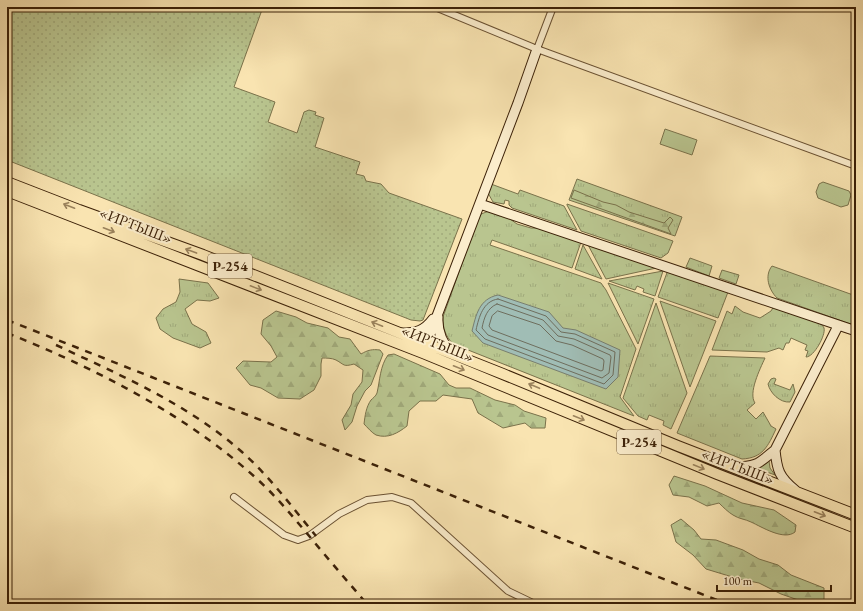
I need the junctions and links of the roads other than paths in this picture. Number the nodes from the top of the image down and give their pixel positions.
1 (435, 7) edge
2 (553, 7) edge
3 (537, 49) junction
4 (856, 166) edge
5 (7, 182) edge
6 (7, 191) edge
7 (480, 204) junction
8 (439, 312) junction
9 (838, 326) junction
10 (856, 331) edge
11 (400, 333) junction
12 (424, 348) junction
13 (452, 354) junction
14 (775, 450) junction
15 (733, 467) junction
16 (796, 491) junction
17 (234, 497) dead end
18 (856, 515) edge
19 (856, 528) edge
20 (535, 604) edge

1 - 3 street
2 - 3 street
3 - 4 street
3 - 7 street
11 -> 5 main road, «ИРТЫШ» / Р-254
6 -> 12 main road, «ИРТЫШ» / Р-254
7 - 8 street
7 - 9 street
8 - 11 street
8 - 12 street
8 - 13 street
9 - 10 street
9 - 14 street
11 - 12 main road, «ИРТЫШ» / Р-254
12 - 13 main road, «ИРТЫШ» / Р-254
12 -> 19 main road, «ИРТЫШ» / Р-254
15 -> 13 main road, «ИРТЫШ» / Р-254
14 - 15 street
14 - 16 street
15 - 16 main road, «ИРТЫШ» / Р-254
16 - 18 main road, «ИРТЫШ» / Р-254
17 - 20 street

